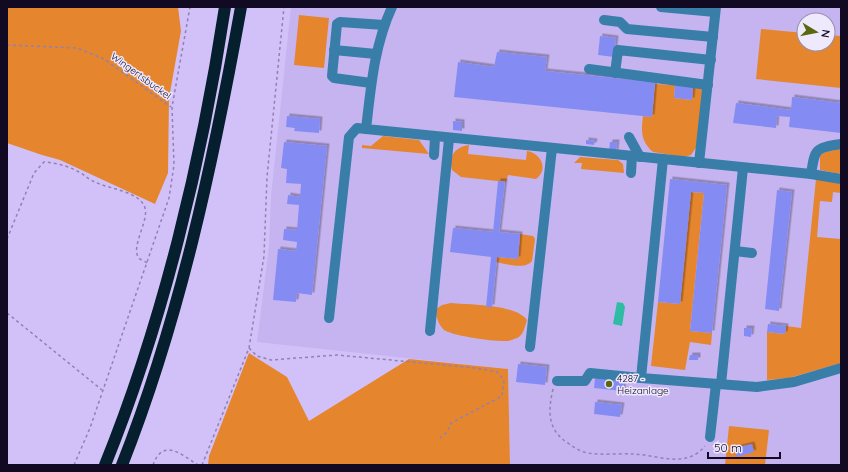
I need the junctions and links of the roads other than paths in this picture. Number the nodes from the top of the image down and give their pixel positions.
1 (225, 7) edge
2 (240, 7) edge
3 (392, 7) edge
4 (661, 7) edge
5 (716, 10) edge
6 (604, 20) dead end
7 (384, 25) junction
8 (713, 38) junction
9 (334, 50) junction
10 (376, 54) junction
11 (711, 60) junction
12 (589, 69) dead end
13 (615, 73) junction
14 (371, 83) junction
15 (708, 85) junction
16 (366, 129) junction
17 (441, 136) junction
18 (629, 137) dead end
19 (841, 144) edge
20 (552, 148) junction
21 (434, 155) dead end
22 (636, 156) junction
23 (663, 159) junction
24 (700, 163) junction
25 (743, 168) junction
26 (631, 174) dead end
27 (811, 174) junction
28 (841, 179) edge
29 (735, 251) junction
30 (752, 253) dead end
31 (329, 318) dead end
32 (430, 331) dead end
33 (530, 347) dead end
34 (841, 368) edge
35 (641, 378) junction
36 (557, 381) road end
37 (719, 384) junction
38 (710, 437) road end
39 (105, 465) edge
40 (122, 465) edge

1 - 39 highway
2 - 40 highway
3 - 7 lane
4 - 5 lane
5 - 8 lane
6 - 8 lane
7 - 9 lane
7 - 10 lane
8 - 11 lane
9 - 10 lane
9 - 14 lane
10 - 14 lane
11 - 13 lane
11 - 15 lane
12 - 13 lane
13 - 15 lane
14 - 16 lane
15 - 24 lane
16 - 17 lane
16 - 31 lane
17 - 20 lane
17 - 21 lane
17 - 32 lane
18 - 22 lane
19 - 27 lane
20 - 22 lane
20 - 33 lane
22 - 23 lane
22 - 26 lane
23 - 24 lane
23 - 35 lane
24 - 25 lane
25 - 27 lane
25 - 29 lane
27 - 28 lane
29 - 30 lane
29 - 37 lane
34 - 37 lane
35 - 36 lane
35 - 37 lane
37 - 38 lane

